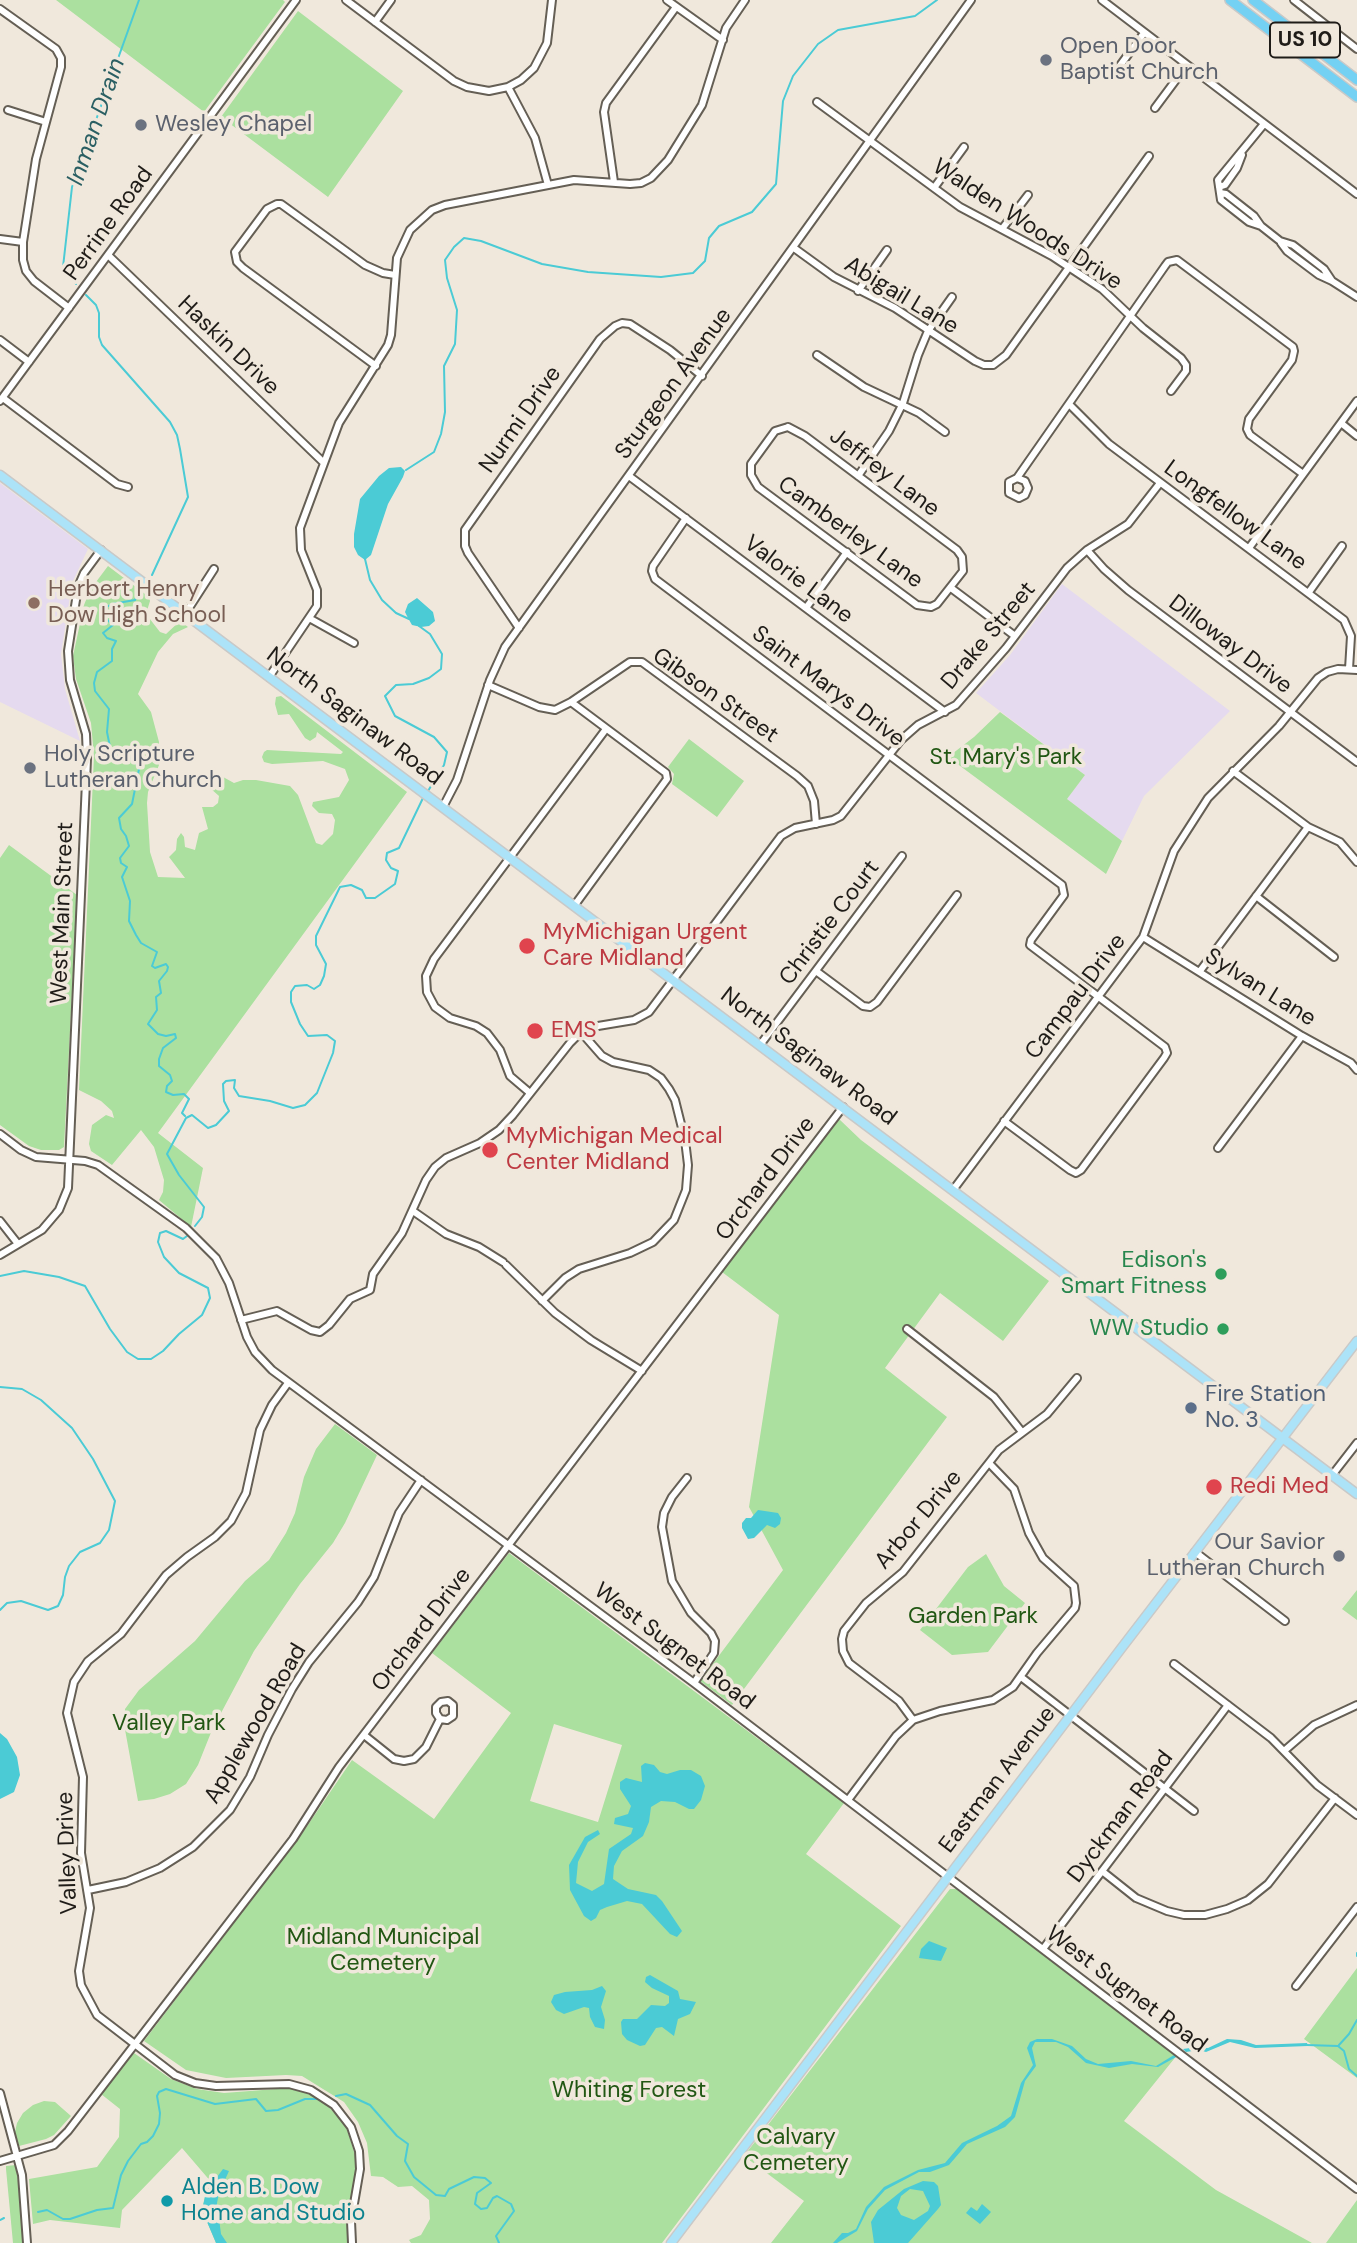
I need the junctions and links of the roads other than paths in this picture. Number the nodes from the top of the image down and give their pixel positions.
1 (296, 0) edge
2 (346, 0) edge
3 (391, 0) edge
4 (552, 0) edge
5 (667, 0) edge
6 (745, 0) edge
7 (971, 0) edge
8 (1102, 0) edge
9 (1230, 0) edge
10 (1253, 0) edge
11 (1294, 0) edge
12 (676, 7) junction
13 (0, 9) edge
14 (375, 22) junction
15 (1144, 33) junction
16 (723, 40) junction
17 (1355, 44) edge
18 (1187, 65) junction
19 (1113, 75) dead end
20 (1357, 80) edge
21 (508, 87) junction
22 (1357, 99) edge
23 (817, 102) dead end
24 (1155, 108) dead end
25 (8, 110) dead end
26 (46, 122) junction
27 (1264, 124) junction
28 (870, 141) junction
29 (964, 147) dead end
30 (1149, 156) dead end
31 (614, 182) junction
32 (548, 185) junction
33 (934, 188) junction
34 (1357, 194) edge
35 (1028, 195) dead end
36 (1002, 229) junction
37 (0, 239) edge
38 (23, 242) junction
39 (794, 248) junction
40 (887, 250) dead end
41 (108, 255) junction
42 (1069, 267) junction
43 (395, 275) junction
44 (858, 290) junction
45 (952, 296) dead end
46 (1354, 296) edge
47 (1357, 303) edge
48 (69, 307) junction
49 (1130, 314) junction
50 (928, 331) junction
51 (0, 340) edge
52 (817, 355) dead end
53 (29, 362) junction
54 (376, 366) junction
55 (702, 376) junction
56 (1171, 391) dead end
57 (1, 400) edge
58 (1357, 401) edge
59 (903, 403) junction
60 (1069, 404) junction
61 (1341, 423) junction
62 (945, 432) dead end
63 (1357, 436) edge
64 (757, 455) joint
65 (324, 463) junction
66 (1303, 474) junction
67 (0, 475) edge
68 (629, 476) junction
69 (858, 476) junction
70 (1017, 478) dead end
71 (1160, 483) junction
72 (128, 487) dead end
73 (685, 518) junction
74 (1342, 546) dead end
75 (1249, 548) junction
76 (100, 550) junction
77 (1087, 550) junction
78 (847, 552) junction
79 (214, 569) dead end
80 (951, 588) junction
81 (1309, 592) junction
82 (806, 608) junction
83 (185, 614) junction
84 (309, 618) junction
85 (519, 628) junction
86 (1015, 636) junction
87 (354, 643) dead end
88 (1349, 669) junction
89 (1357, 670) edge
90 (269, 677) junction
91 (488, 685) junction
92 (571, 702) junction
93 (945, 712) junction
94 (1290, 712) junction
95 (606, 729) junction
96 (889, 755) junction
97 (1357, 762) edge
98 (1233, 771) junction
99 (443, 807) junction
100 (816, 824) junction
101 (1308, 827) junction
102 (902, 856) dead end
103 (509, 857) junction
104 (1357, 862) edge
105 (957, 895) dead end
106 (1256, 896) junction
107 (574, 906) junction
108 (1143, 937) junction
109 (1334, 957) dead end
110 (816, 971) junction
111 (1200, 971) junction
112 (673, 980) junction
113 (1097, 997) junction
114 (582, 1032) junction
115 (1302, 1036) junction
116 (760, 1045) junction
117 (1357, 1070) edge
118 (530, 1093) junction
119 (843, 1107) junction
120 (1004, 1121) junction
121 (0, 1134) edge
122 (1218, 1148) dead end
123 (70, 1160) junction
124 (953, 1190) junction
125 (413, 1211) junction
126 (0, 1222) edge
127 (18, 1244) junction
128 (0, 1255) edge
129 (542, 1301) junction
130 (241, 1320) junction
131 (907, 1329) dead end
132 (1357, 1341) edge
133 (642, 1371) junction
134 (1077, 1378) dead end
135 (288, 1383) junction
136 (1022, 1432) junction
137 (1283, 1437) junction
138 (1357, 1443) edge
139 (989, 1463) junction
140 (1333, 1474) junction
141 (687, 1478) dead end
142 (421, 1480) junction
143 (1357, 1494) edge
144 (509, 1545) junction
145 (1195, 1552) junction
146 (1286, 1621) dead end
147 (1174, 1664) dead end
148 (1020, 1677) junction
149 (694, 1683) junction
150 (1228, 1705) junction
151 (1357, 1705) edge
152 (1070, 1715) junction
153 (440, 1719) dead end
154 (913, 1720) junction
155 (364, 1735) junction
156 (1284, 1751) junction
157 (1165, 1788) junction
158 (1335, 1798) junction
159 (848, 1800) junction
160 (1194, 1811) dead end
161 (1357, 1815) edge
162 (1102, 1871) junction
163 (949, 1877) junction
164 (88, 1890) junction
165 (1357, 1907) edge
166 (1043, 1949) junction
167 (1296, 1986) dead end
168 (135, 2046) junction
169 (0, 2093) edge
170 (18, 2155) junction
171 (0, 2161) edge
172 (1357, 2189) edge
173 (27, 2243) edge
174 (352, 2243) edge
175 (671, 2243) edge

1 - 41 street, Perrine Road
2 - 14 street
3 - 14 street
4 - 21 street
5 - 12 street
6 - 16 street
7 - 28 street, Sturgeon Avenue
8 - 15 street
9 - 22 highway, US 10
10 - 20 highway, US 10
11 - 17 street
12 - 16 street
12 - 31 street
13 - 26 street
14 - 21 street
15 - 18 street
15 - 19 street
16 - 31 street
18 - 24 street
18 - 27 street
21 - 32 street
23 - 28 street, Walden Woods Drive
25 - 26 street
26 - 38 street
27 - 34 street
27 - 46 street
28 - 33 street, Walden Woods Drive
28 - 39 street, Sturgeon Avenue
29 - 33 street
30 - 42 street
31 - 32 street
32 - 43 street
33 - 36 street, Walden Woods Drive
35 - 36 street
36 - 42 street, Walden Woods Drive
37 - 38 street
38 - 48 street
39 - 44 street, Abigail Lane
39 - 55 street, Sturgeon Avenue
40 - 44 street
41 - 48 street, Perrine Road
41 - 65 street, Haskin Drive
42 - 49 street, Walden Woods Drive
42 - 50 street, Abigail Lane
43 - 54 street
43 - 54 street
44 - 50 street, Abigail Lane
45 - 50 street
46 - 47 street
48 - 53 street, Perrine Road
49 - 56 street, Walden Woods Drive
49 - 60 street
49 - 66 street
50 - 59 street
51 - 53 street
52 - 59 street
53 - 57 street, Perrine Road
54 - 65 street
55 - 68 street, Sturgeon Avenue
55 - 85 street, Nurmi Drive
57 - 72 street
58 - 61 street
59 - 62 street
59 - 69 street
60 - 70 street
60 - 71 street, Longfellow Lane
61 - 63 street
61 - 66 street
64 - 69 street, Jeffrey Lane
64 - 78 street, Camberley Lane
65 - 84 street
66 - 75 street
67 - 76 main road, North Saginaw Road
68 - 73 street, Valorie Lane
68 - 85 street, Sturgeon Avenue
69 - 80 street, Jeffrey Lane
71 - 75 street, Longfellow Lane
71 - 77 street, Drake Street
73 - 82 street, Valorie Lane
73 - 96 street, Saint Marys Drive
74 - 81 street
75 - 81 street, Longfellow Lane
76 - 83 main road, North Saginaw Road
76 - 123 street, West Main Street
77 - 86 street, Drake Street
77 - 94 street, Dilloway Drive
78 - 80 street, Camberley Lane
78 - 82 street
79 - 83 street
80 - 86 street
81 - 88 street, Longfellow Lane
82 - 93 street, Valorie Lane
83 - 90 main road, North Saginaw Road
84 - 87 street
84 - 90 street
85 - 91 street, Sturgeon Avenue
86 - 93 street, Drake Street
88 - 89 street
88 - 94 street, Campau Drive
90 - 99 main road, North Saginaw Road
91 - 92 street, Gibson Street
91 - 99 street, Sturgeon Avenue
92 - 95 street
92 - 100 street, Gibson Street
93 - 96 street, Drake Street
94 - 97 street, Dilloway Drive
94 - 98 street, Campau Drive
95 - 103 street
95 - 107 street
96 - 100 street, Drake Street
96 - 113 street, Saint Marys Drive
98 - 101 street
98 - 108 street, Campau Drive
99 - 103 main road, North Saginaw Road
100 - 112 street, Drake Street
101 - 104 street
101 - 106 street
102 - 110 street, Christie Court
103 - 107 main road, North Saginaw Road
103 - 118 street
105 - 110 street
106 - 109 street
106 - 111 street
107 - 112 main road, North Saginaw Road
108 - 111 street, Sylvan Lane
108 - 113 street, Campau Drive
110 - 116 street, Christie Court
111 - 115 street, Sylvan Lane
112 - 114 street, Drake Street
112 - 116 main road, North Saginaw Road
113 - 120 street, Campau Drive
113 - 120 street
114 - 118 street
114 - 129 street
115 - 117 street, Sylvan Lane
115 - 122 street
116 - 119 main road, North Saginaw Road
118 - 125 street
119 - 124 main road, North Saginaw Road
119 - 133 street, Orchard Drive
120 - 124 street, Campau Drive
121 - 123 street, West Sugnet Road
123 - 127 street, West Main Street
123 - 130 street, West Sugnet Road
124 - 137 main road, North Saginaw Road
125 - 129 street
125 - 130 street
126 - 127 street
127 - 128 street, West Main Street
129 - 133 street
130 - 135 street, West Sugnet Road
131 - 136 street
132 - 137 main road, Eastman Avenue
133 - 144 street, Orchard Drive
134 - 136 street, Arbor Drive
135 - 142 street, West Sugnet Road
135 - 164 street, Valley Drive
136 - 139 street, Arbor Drive
137 - 140 main road, North Saginaw Road
137 - 145 main road, Eastman Avenue
138 - 140 street
139 - 148 street
139 - 154 street, Arbor Drive
140 - 143 main road, North Saginaw Road
141 - 149 street
142 - 144 street, West Sugnet Road
142 - 164 street, Applewood Road
144 - 149 street, West Sugnet Road
144 - 155 street, Orchard Drive
145 - 146 street
145 - 152 main road, Eastman Avenue
147 - 150 street
148 - 152 street
148 - 154 street
149 - 159 street, West Sugnet Road
150 - 156 street
150 - 157 street, Dyckman Road
151 - 156 street
152 - 157 street
152 - 163 main road, Eastman Avenue
153 - 155 street
154 - 159 street
155 - 168 street, Orchard Drive
156 - 158 street
157 - 160 street
157 - 162 street, Dyckman Road
158 - 161 street
158 - 162 street
159 - 163 street, West Sugnet Road
162 - 166 street, Dyckman Road
163 - 166 street, West Sugnet Road
163 - 175 main road, Eastman Avenue
164 - 168 street, Valley Drive
165 - 167 street
166 - 172 street, West Sugnet Road
168 - 170 street, Orchard Drive
168 - 174 street, Valley Drive
169 - 170 street
170 - 171 street, Orchard Drive
170 - 173 street

